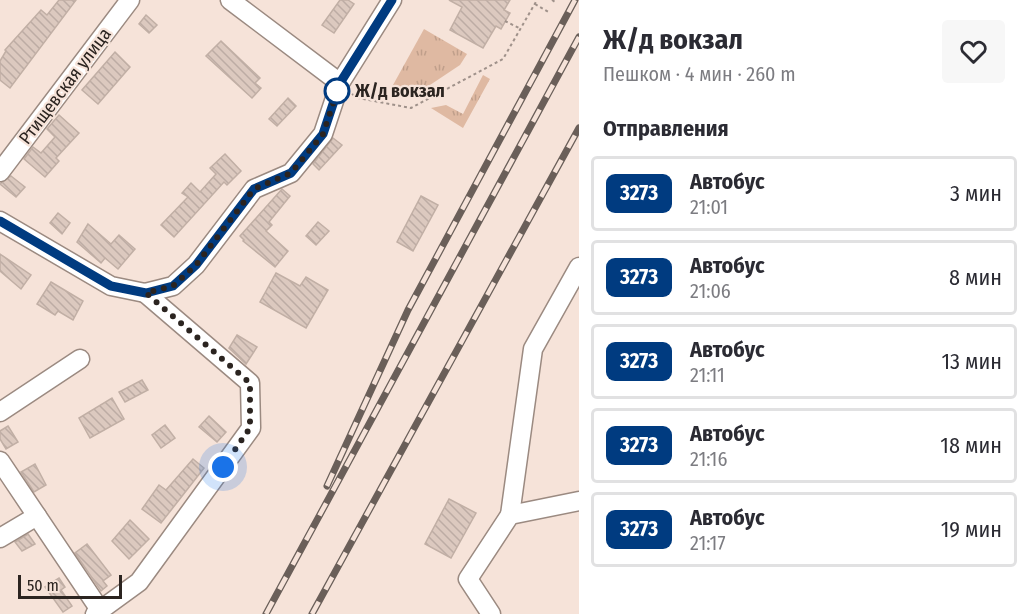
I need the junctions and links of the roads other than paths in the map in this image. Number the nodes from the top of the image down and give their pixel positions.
1 (130, 0) edge
2 (230, 0) edge
3 (392, 0) edge
4 (340, 83) junction
5 (0, 172) edge
6 (0, 221) edge
7 (579, 267) edge
8 (146, 293) junction
9 (80, 359) dead end
10 (0, 412) edge
11 (0, 461) edge
12 (579, 501) edge
13 (510, 515) junction
14 (37, 516) junction
15 (0, 538) edge
16 (97, 612) edge
17 (491, 614) edge

1 - 5 street, Ртищевская улица
2 - 4 street
3 - 4 street
4 - 8 street
6 - 8 street
7 - 13 street
8 - 16 street
9 - 10 street
11 - 14 street
12 - 13 street
13 - 17 street
14 - 15 street
14 - 16 street

